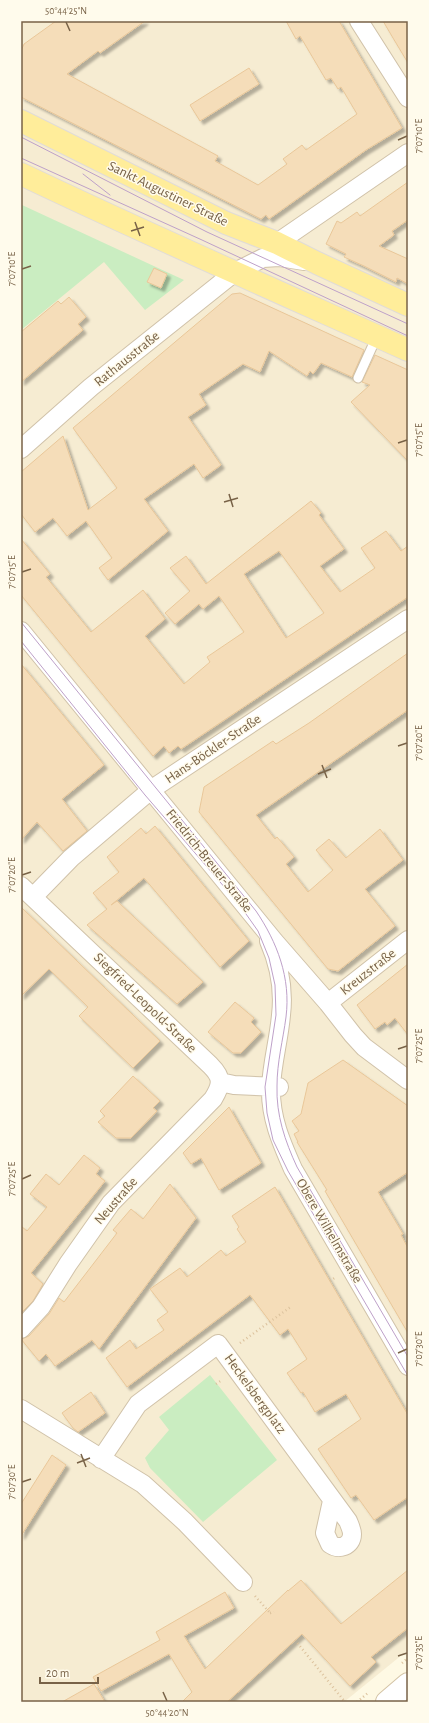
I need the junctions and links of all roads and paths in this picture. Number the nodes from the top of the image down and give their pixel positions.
1 (360, 21) edge
2 (408, 98) edge
3 (21, 121) edge
4 (408, 153) edge
5 (21, 174) edge
6 (277, 243) junction
7 (317, 263) junction
8 (235, 272) junction
9 (408, 305) edge
10 (377, 336) junction
11 (408, 350) edge
12 (358, 378) dead end
13 (21, 449) edge
14 (407, 621) edge
15 (21, 630) edge
16 (152, 789) junction
17 (27, 892) edge
18 (261, 924) junction
19 (408, 940) edge
20 (328, 1003) junction
21 (408, 1080) edge
22 (220, 1082) junction
23 (275, 1087) junction
24 (292, 1306) dead end
25 (21, 1329) edge
26 (225, 1354) junction
27 (408, 1366) edge
28 (21, 1409) edge
29 (101, 1458) junction
30 (332, 1501) dead end
31 (243, 1582) joint
32 (274, 1612) dead end
33 (298, 1638) dead end
34 (408, 1684) edge
35 (345, 1702) edge
36 (387, 1702) edge

1 - 2 street
3 - 6 main road, Sankt Augustiner Straße
4 - 6 street
5 - 8 main road
6 - 7 main road, Sankt Augustiner Straße
7 - 8 street, Sankt Augustiner Straße
7 - 9 main road, Sankt Augustiner Straße
8 - 10 main road
8 - 13 street, Rathausstraße
10 - 11 main road
10 - 12 lane
14 - 16 street, Hans-Böckler-Straße
15 - 16 street, Friedrich-Breuer-Straße
16 - 17 street, Hans-Böckler-Straße
16 - 18 street, Friedrich-Breuer-Straße
17 - 22 street, Siegfried-Leopold-Straße
18 - 20 street, Friedrich-Breuer-Straße
18 - 23 street, Obere Wilhelmstraße
19 - 20 street, Kreuzstraße
20 - 21 street, Friedrich-Breuer-Straße
22 - 23 street
22 - 25 street, Neustraße
23 - 27 street, Obere Wilhelmstraße
24 - 26 path
26 - 29 street, Heckelsbergplatz
26 - 30 street, Heckelsbergplatz
28 - 29 street
29 - 31 street
31 - 32 path
33 - 35 path
34 - 36 street

